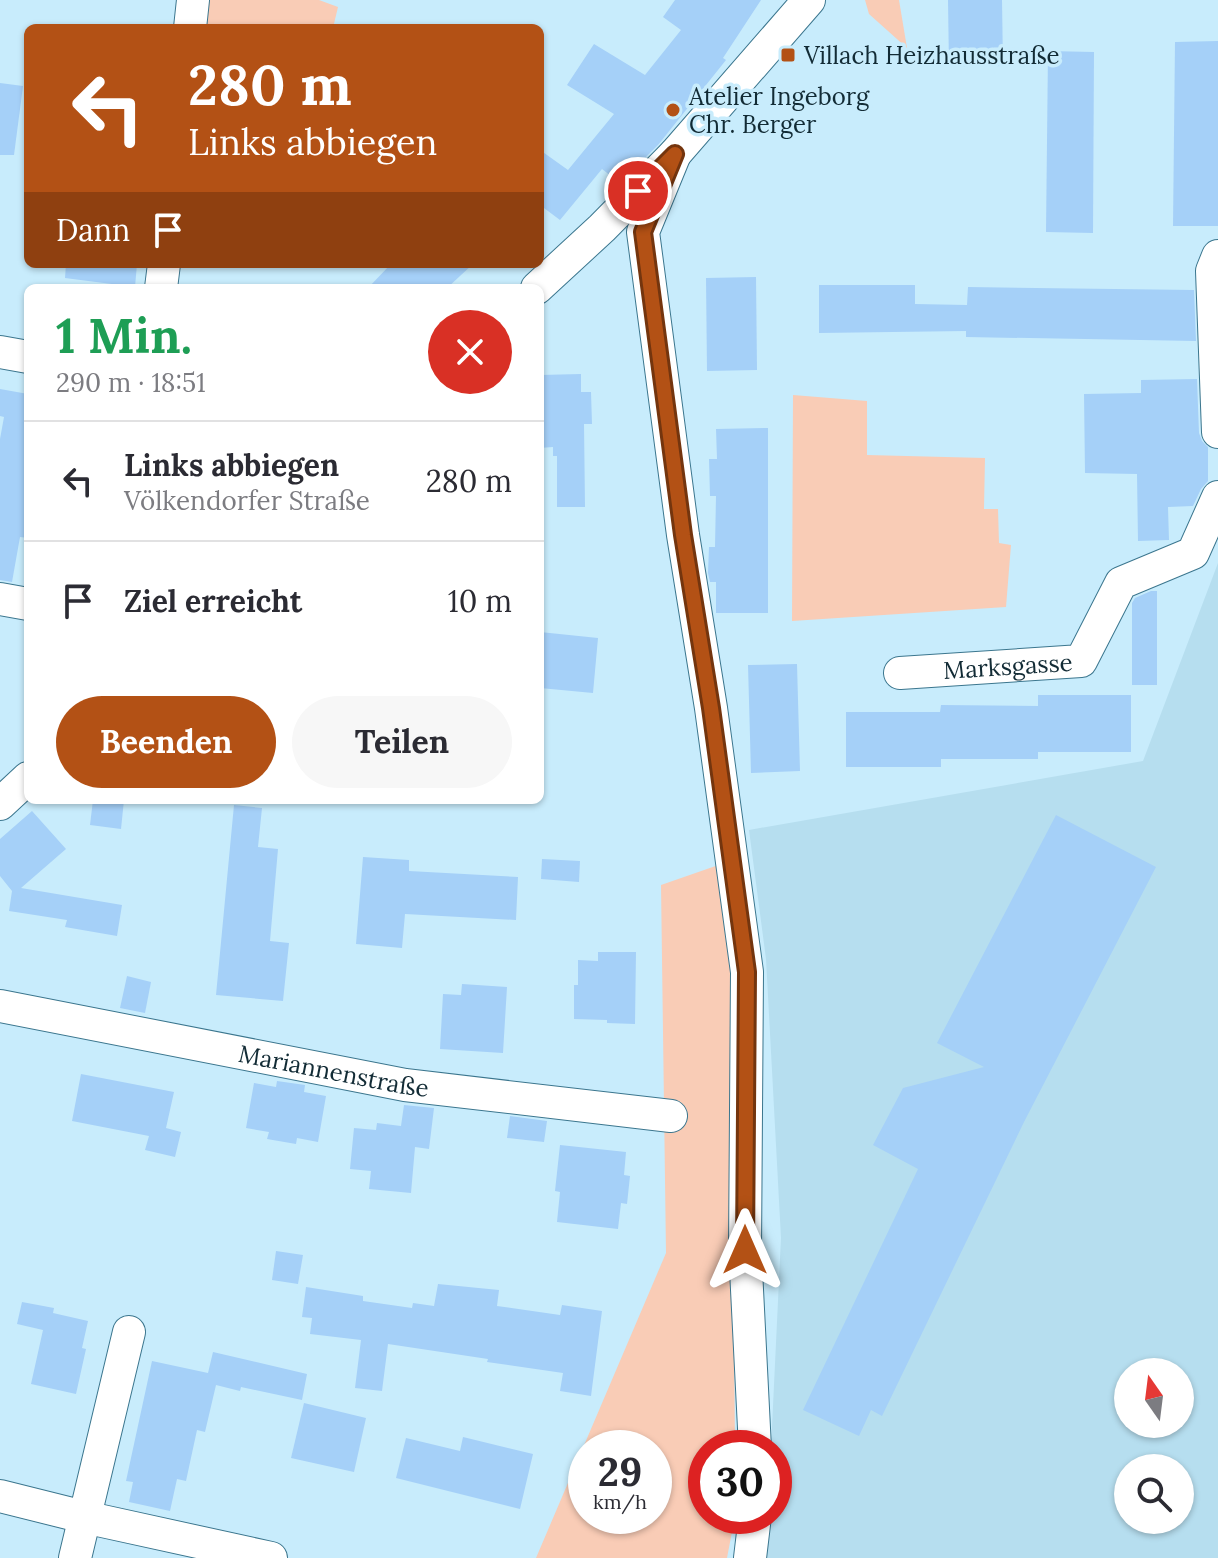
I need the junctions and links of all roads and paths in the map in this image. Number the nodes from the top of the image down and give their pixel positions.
1 (193, 0) edge
2 (809, 0) edge
3 (190, 24) edge
4 (675, 154) junction
5 (1218, 256) edge
6 (541, 284) edge
7 (0, 352) edge
8 (24, 356) edge
9 (1218, 432) edge
10 (1218, 497) edge
11 (0, 599) edge
12 (24, 603) edge
13 (900, 673) dead end
14 (24, 782) edge
15 (0, 804) edge
16 (0, 1006) edge
17 (671, 1116) dead end
18 (129, 1332) dead end
19 (754, 1430) edge
20 (0, 1496) edge
21 (84, 1517) junction
22 (753, 1534) edge
23 (75, 1558) edge
24 (271, 1558) edge
25 (750, 1558) edge

1 - 3 street
2 - 4 street
4 - 6 street
4 - 19 street
5 - 9 street
7 - 8 street
10 - 13 street, Marksgasse
11 - 12 street
14 - 15 street
16 - 17 street, Mariannenstraße
18 - 21 street
20 - 21 street
21 - 23 street
21 - 24 street
22 - 25 street

